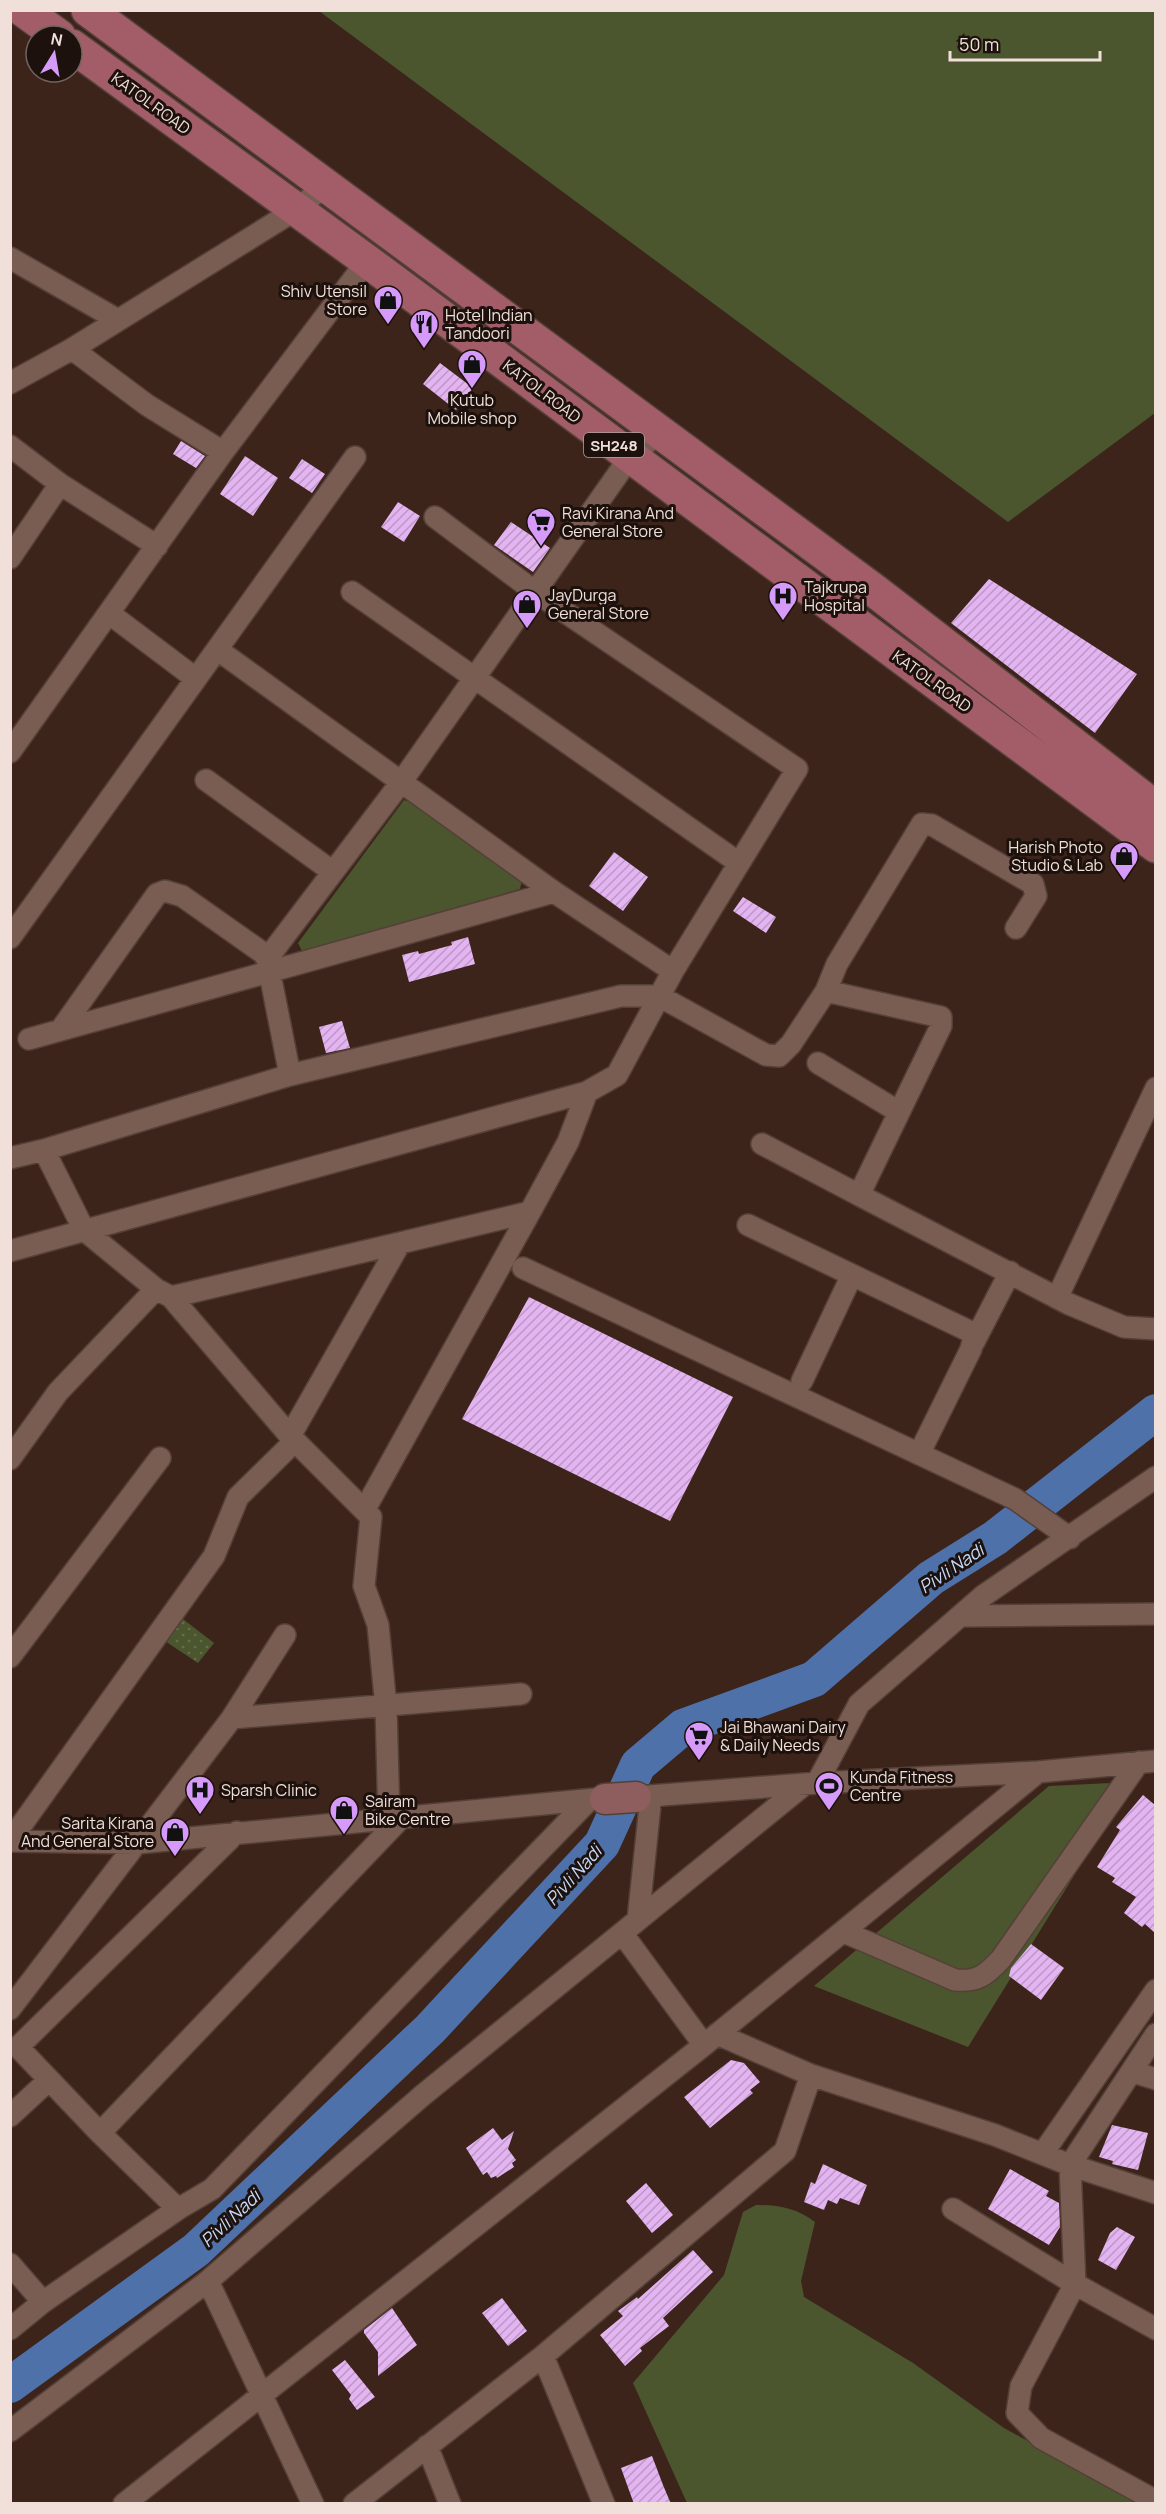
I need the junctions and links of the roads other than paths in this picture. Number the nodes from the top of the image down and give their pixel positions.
1 (24, 10) edge
2 (88, 10) edge
3 (43, 24) edge
4 (84, 55) edge
5 (327, 185) junction
6 (297, 208) junction
7 (10, 258) edge
8 (368, 261) junction
9 (118, 320) junction
10 (72, 349) junction
11 (10, 384) edge
12 (660, 432) junction
13 (10, 446) edge
14 (223, 452) junction
15 (355, 457) dead end
16 (630, 457) junction
17 (60, 484) junction
18 (435, 517) dead end
19 (157, 546) junction
20 (10, 558) edge
21 (534, 591) junction
22 (352, 592) dead end
23 (110, 614) junction
24 (218, 650) junction
25 (195, 678) junction
26 (474, 678) junction
27 (10, 752) edge
28 (206, 780) dead end
29 (402, 781) junction
30 (1155, 808) edge
31 (1155, 846) edge
32 (739, 863) junction
33 (333, 872) junction
34 (554, 892) junction
35 (1016, 928) dead end
36 (10, 938) edge
37 (268, 964) junction
38 (673, 972) junction
39 (826, 991) junction
40 (659, 996) junction
41 (62, 1029) junction
42 (28, 1039) dead end
43 (818, 1063) dead end
44 (290, 1076) junction
45 (1155, 1088) edge
46 (587, 1092) junction
47 (899, 1112) junction
48 (762, 1144) dead end
49 (44, 1150) junction
50 (10, 1158) edge
51 (859, 1195) junction
52 (530, 1212) junction
53 (748, 1225) dead end
54 (84, 1230) junction
55 (400, 1243) junction
56 (10, 1251) edge
57 (523, 1268) dead end
58 (1010, 1272) junction
59 (852, 1275) junction
60 (164, 1293) junction
61 (1056, 1298) junction
62 (1155, 1329) edge
63 (974, 1342) junction
64 (802, 1381) dead end
65 (293, 1438) junction
66 (919, 1454) junction
67 (160, 1458) dead end
68 (10, 1459) edge
69 (1155, 1477) edge
70 (365, 1509) junction
71 (1070, 1538) junction
72 (1155, 1614) edge
73 (960, 1617) junction
74 (285, 1635) dead end
75 (10, 1657) edge
76 (520, 1694) dead end
77 (386, 1707) junction
78 (232, 1718) junction
79 (1147, 1761) edge
80 (1038, 1772) junction
81 (811, 1783) junction
82 (643, 1796) junction
83 (597, 1799) junction
84 (395, 1818) junction
85 (237, 1832) junction
86 (10, 1841) edge
87 (138, 1843) junction
88 (630, 1926) junction
89 (844, 1932) junction
90 (1155, 1990) edge
91 (10, 2008) edge
92 (1155, 2034) edge
93 (710, 2040) junction
94 (14, 2047) edge
95 (1133, 2072) junction
96 (811, 2075) junction
97 (1155, 2079) edge
98 (49, 2080) junction
99 (10, 2116) edge
100 (100, 2133) junction
101 (1042, 2153) junction
102 (1070, 2165) junction
103 (1155, 2193) edge
104 (178, 2209) junction
105 (953, 2209) dead end
106 (10, 2264) edge
107 (208, 2281) junction
108 (1075, 2284) junction
109 (43, 2302) junction
110 (10, 2329) edge
111 (1155, 2329) edge
112 (543, 2356) junction
113 (262, 2396) junction
114 (10, 2431) edge
115 (427, 2446) junction
116 (1155, 2501) edge
117 (124, 2504) edge
118 (313, 2504) edge
119 (354, 2504) edge
120 (450, 2504) edge
121 (603, 2504) edge

1 - 3 main road
2 - 5 main road, KATOL ROAD / SH248
4 - 6 main road, KATOL ROAD / SH248
5 - 6 street
5 - 12 main road, KATOL ROAD / SH248
6 - 8 main road, KATOL ROAD / SH248
6 - 9 street
7 - 9 street
8 - 14 street
8 - 16 main road, KATOL ROAD / SH248
9 - 10 street
10 - 11 street
10 - 14 street
12 - 16 street
12 - 30 main road, KATOL ROAD / SH248
13 - 17 street
14 - 19 street
15 - 24 street
16 - 21 street
16 - 31 main road, KATOL ROAD / SH248
17 - 19 street
17 - 20 street
18 - 21 street
19 - 23 street
21 - 26 street
21 - 32 street
22 - 26 street
23 - 25 street
23 - 27 street
24 - 25 street
24 - 29 street
25 - 36 street
26 - 29 street
26 - 32 street
28 - 33 street
29 - 33 street
29 - 34 street
32 - 38 street
33 - 37 street
34 - 37 street
34 - 38 street
35 - 39 street
37 - 41 street
37 - 41 street
37 - 44 street
38 - 40 street
39 - 40 street
39 - 47 street
40 - 44 street
40 - 46 street
41 - 42 street
43 - 47 street
44 - 49 street
45 - 61 street
46 - 52 street
46 - 54 street
47 - 51 street
48 - 51 street
49 - 50 street
49 - 54 street
51 - 58 street
52 - 55 street
52 - 70 street
53 - 59 street
54 - 56 street
54 - 60 street
55 - 60 street
55 - 65 street
57 - 66 street
58 - 61 street
58 - 63 street
59 - 63 street
59 - 64 street
60 - 65 street
60 - 68 street
61 - 62 street
63 - 66 street
65 - 70 street
65 - 86 street
66 - 71 street
67 - 75 street
69 - 71 street
70 - 77 street
71 - 73 street
72 - 73 street
73 - 81 street
74 - 78 street
76 - 77 street
77 - 78 street
77 - 84 street
78 - 87 street
79 - 80 street
79 - 89 street
80 - 81 street
80 - 89 street
81 - 82 street
81 - 88 street
82 - 83 street
82 - 88 street
83 - 84 street
83 - 104 street
84 - 85 street
84 - 100 street
85 - 87 street
85 - 94 street
86 - 87 street
87 - 91 street
88 - 93 street
88 - 107 street
89 - 93 street
90 - 101 street
92 - 95 street
93 - 96 street
93 - 113 street
94 - 98 street
95 - 97 street
95 - 102 street
96 - 101 street
96 - 112 street
98 - 99 street
98 - 100 street
100 - 104 street
101 - 102 street
102 - 103 street
102 - 108 street
104 - 109 street
105 - 108 street
106 - 109 street
107 - 113 street
107 - 114 street
108 - 111 street
108 - 116 street
109 - 110 street
112 - 115 street
112 - 121 street
113 - 117 street
113 - 118 street
115 - 119 street
115 - 120 street

